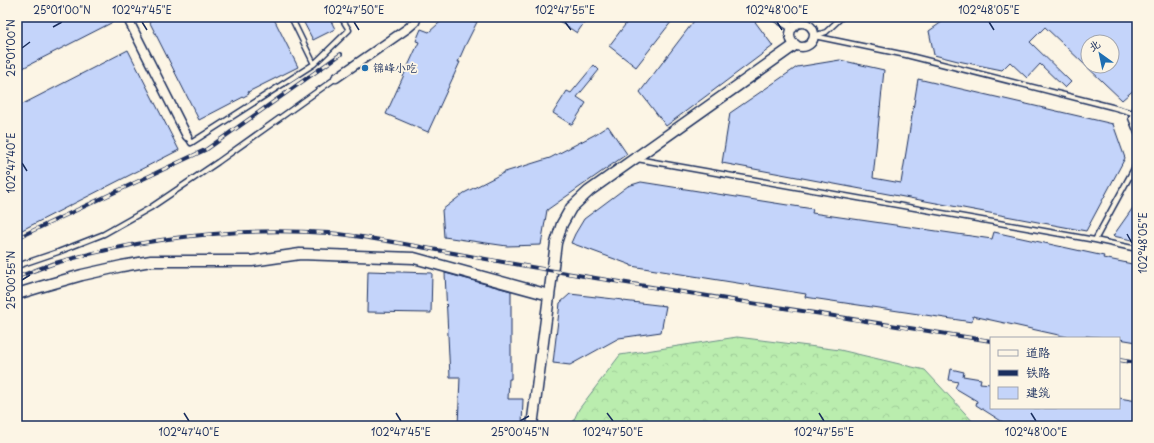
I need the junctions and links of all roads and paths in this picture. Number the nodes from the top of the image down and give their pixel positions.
1 (127, 17) edge
2 (291, 17) edge
3 (341, 17) edge
4 (417, 17) edge
5 (776, 17) edge
6 (842, 17) edge
7 (793, 28) junction
8 (814, 36) junction
9 (795, 44) junction
10 (314, 64) junction
11 (336, 78) joint
12 (1137, 105) edge
13 (1133, 113) junction
14 (1137, 133) edge
15 (187, 136) joint
16 (634, 159) junction
17 (1137, 163) edge
18 (1095, 240) junction
19 (1137, 249) edge
20 (17, 266) edge
21 (17, 294) edge
22 (549, 295) junction
23 (532, 426) edge

1 - 15 street
2 - 10 lane
3 - 10 lane
4 - 11 street
5 - 7 street
6 - 8 lane
7 - 8 street
7 - 9 street
8 - 9 street
8 - 13 lane
9 - 16 street
10 - 15 lane
11 - 20 lane
12 - 13 lane
13 - 14 lane
16 - 18 lane
16 - 22 street
17 - 18 lane
18 - 19 lane
21 - 22 street
22 - 23 street

